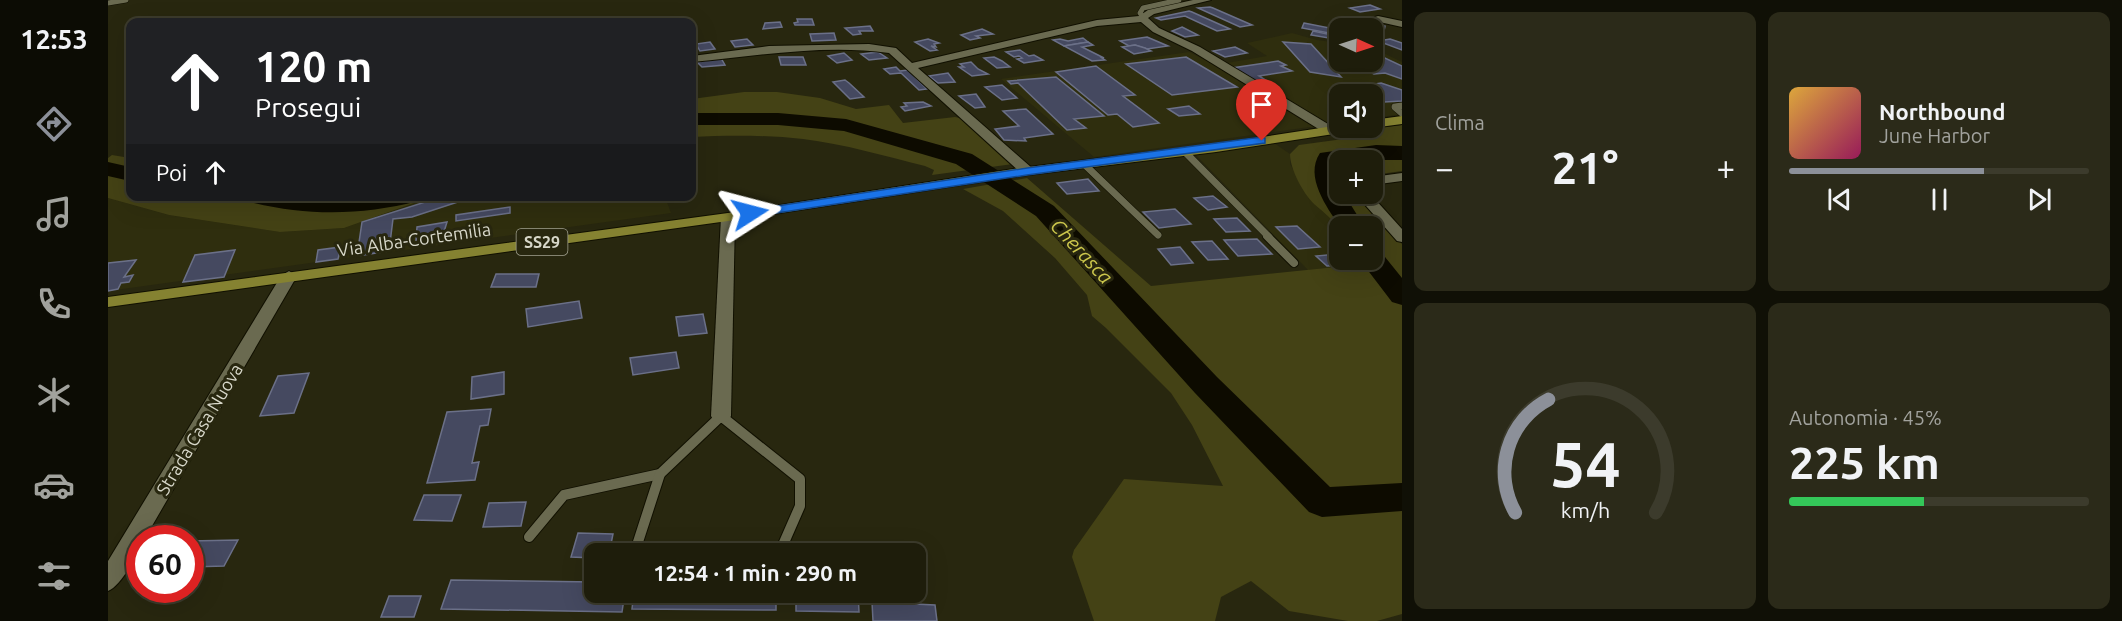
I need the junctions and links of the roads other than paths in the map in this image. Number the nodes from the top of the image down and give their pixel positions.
1 (126, 0) edge
2 (1179, 0) edge
3 (1206, 0) edge
4 (108, 3) edge
5 (1143, 18) junction
6 (1383, 20) edge
7 (1402, 24) edge
8 (696, 58) edge
9 (912, 66) junction
10 (1402, 106) edge
11 (1402, 113) edge
12 (1402, 120) edge
13 (1383, 123) edge
14 (1329, 130) joint
15 (1185, 152) junction
16 (1084, 164) junction
17 (1023, 172) junction
18 (1402, 177) edge
19 (1383, 180) edge
20 (1371, 204) edge
21 (728, 217) junction
22 (1158, 235) dead end
23 (1402, 238) edge
24 (1294, 263) dead end
25 (289, 276) junction
26 (108, 302) edge
27 (721, 416) junction
28 (660, 474) junction
29 (530, 537) dead end
30 (638, 543) edge
31 (784, 543) edge
32 (108, 581) edge

1 - 4 lane
2 - 5 lane
3 - 5 street
5 - 9 street
5 - 14 street
6 - 7 street
8 - 9 street
9 - 17 street
10 - 11 lane
12 - 13 main road
14 - 15 main road, SS29
15 - 16 main road, SS29
15 - 24 lane
16 - 17 main road, SS29
16 - 22 lane
17 - 21 main road, Via Alba-Cortemilia / SS29
18 - 19 street
20 - 23 street
21 - 25 main road, Via Alba-Cortemilia / SS29
21 - 27 street
25 - 26 main road, Via Alba-Cortemilia / SS29
25 - 32 street, Strada Casa Nuova
27 - 28 lane
27 - 31 lane
28 - 29 lane
28 - 30 lane

